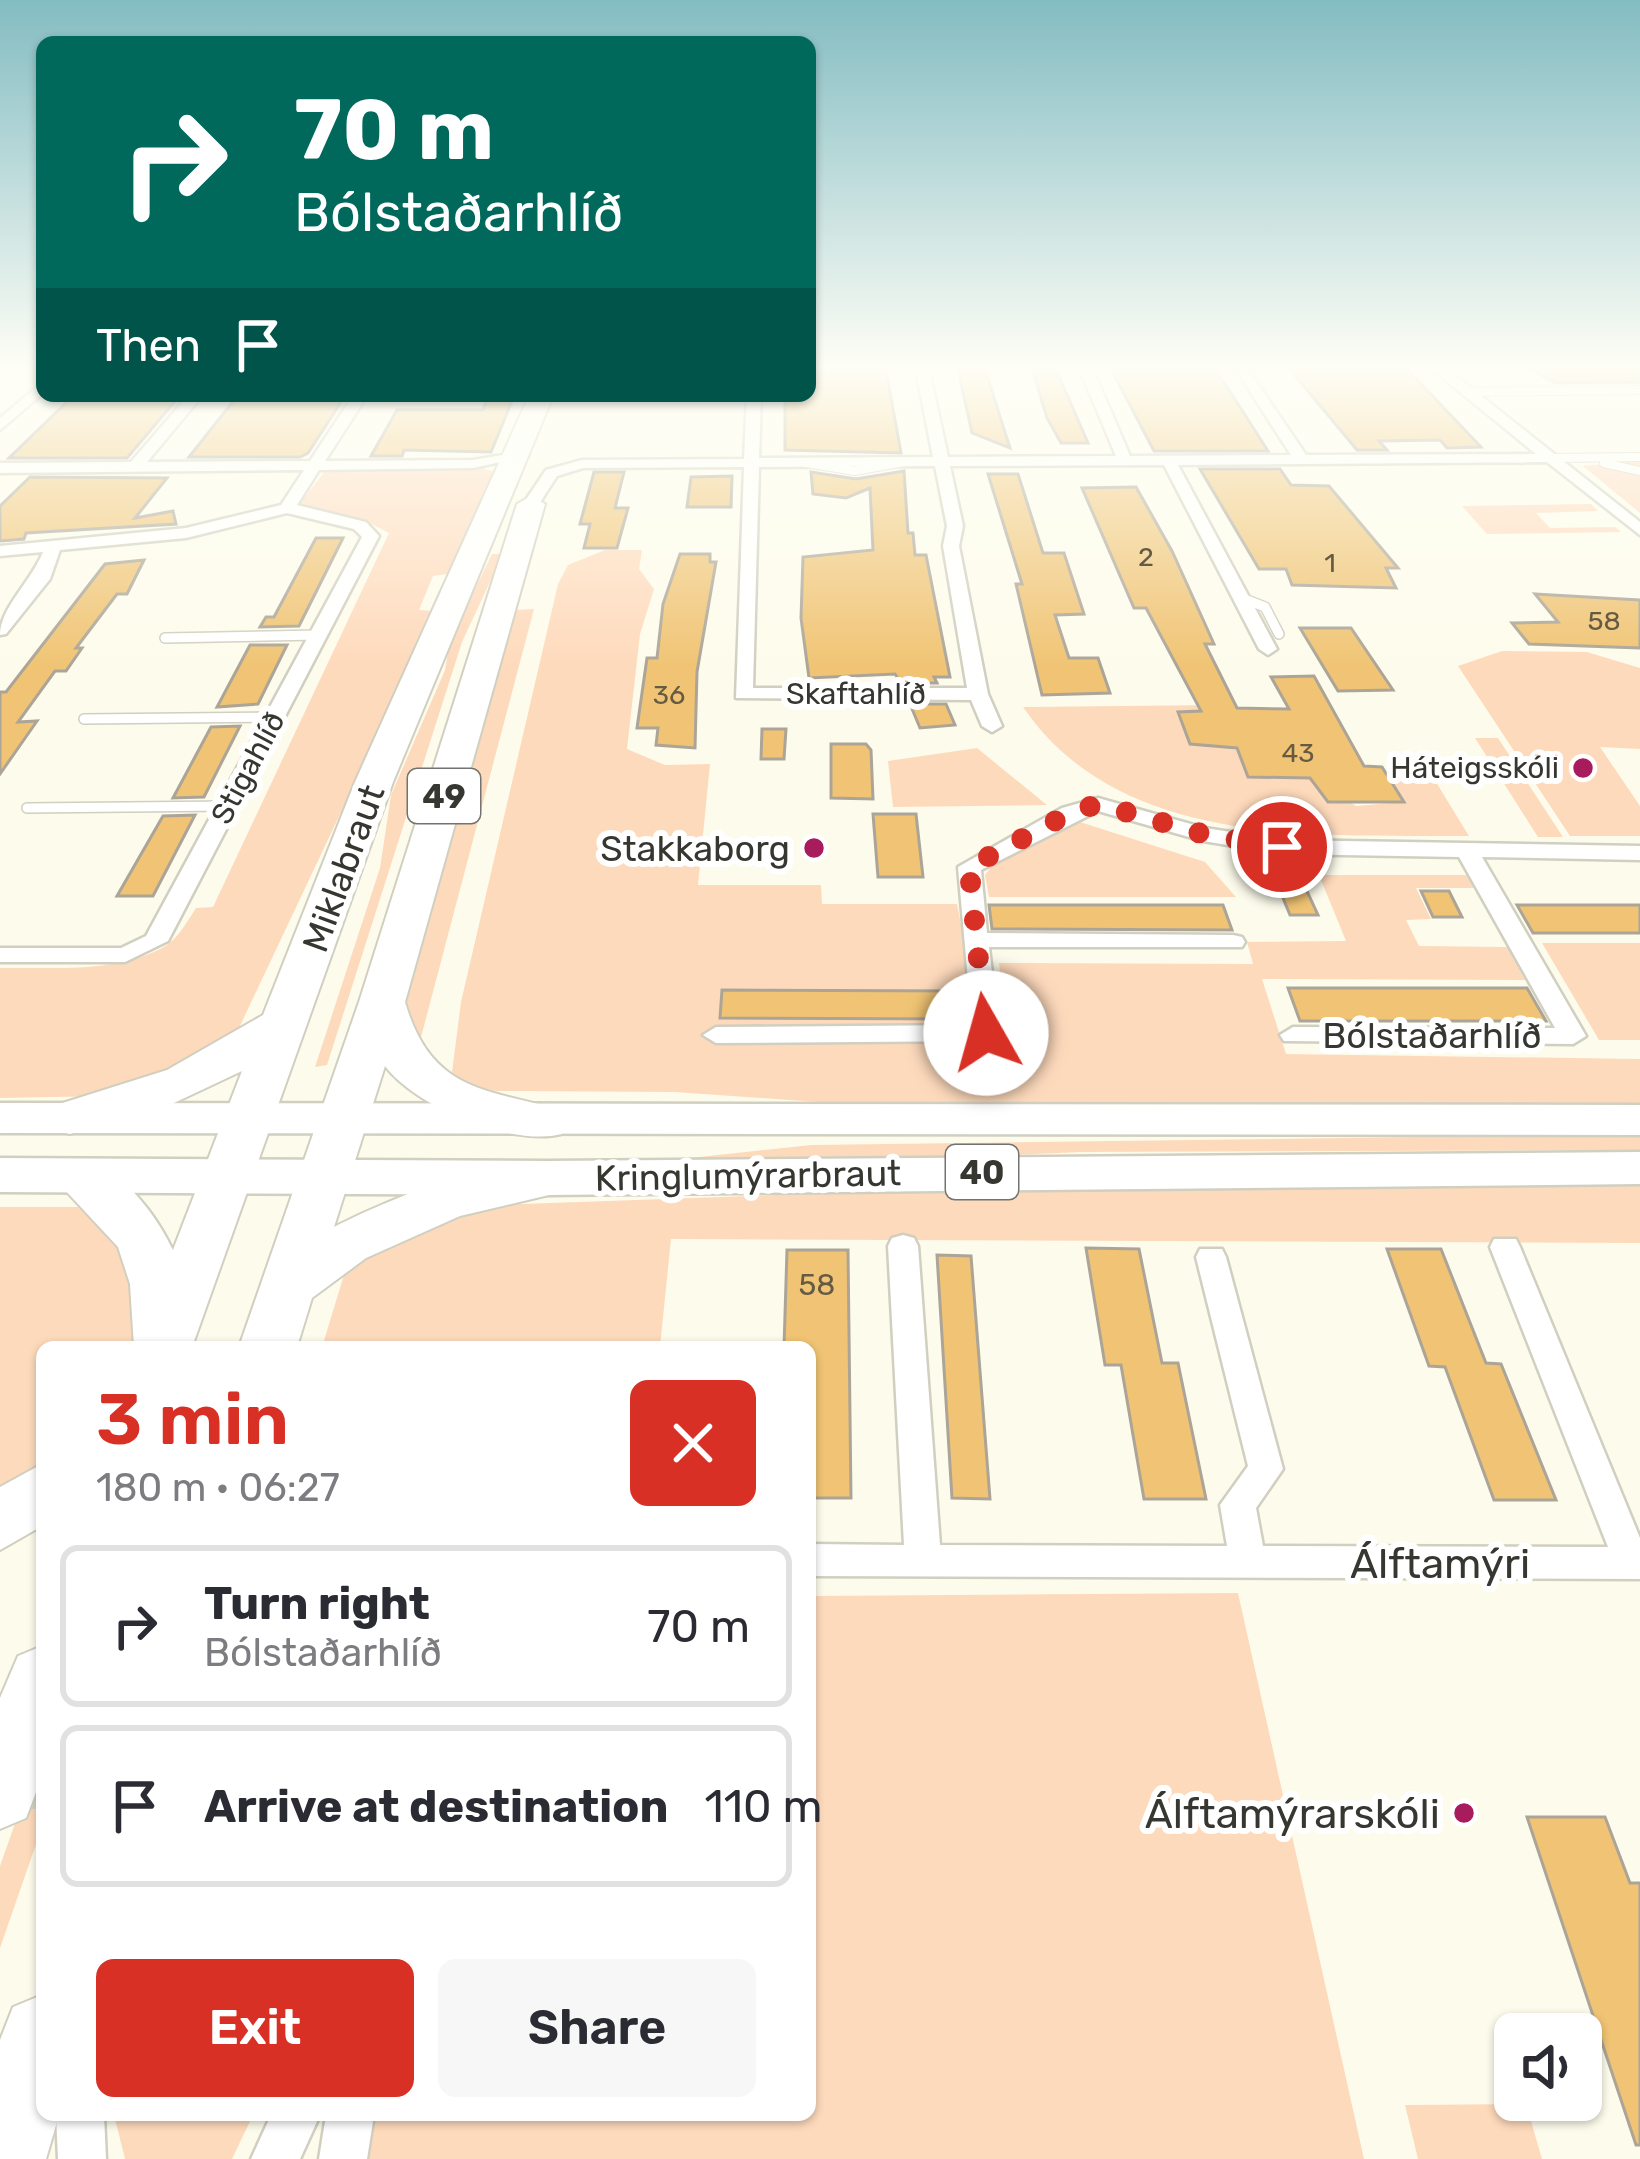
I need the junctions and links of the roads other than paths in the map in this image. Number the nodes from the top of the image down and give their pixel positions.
1 (319, 465) edge
2 (250, 466) edge
3 (349, 466) edge
4 (518, 466) edge
5 (520, 466) edge
6 (563, 466) edge
7 (576, 466) edge
8 (752, 466) edge
9 (941, 466) edge
10 (1172, 466) edge
11 (1562, 466) edge
12 (135, 467) joint
13 (0, 468) edge
14 (517, 470) junction
15 (287, 508) junction
16 (1640, 530) edge
17 (53, 546) junction
18 (0, 550) edge
19 (0, 630) edge
20 (318, 635) junction
21 (165, 638) dead end
22 (1274, 642) dead end
23 (979, 694) junction
24 (275, 717) junction
25 (83, 719) dead end
26 (992, 726) dead end
27 (228, 806) junction
28 (26, 808) dead end
29 (1467, 851) junction
30 (1640, 853) edge
31 (976, 940) junction
32 (1233, 943) dead end
33 (0, 955) edge
34 (382, 1002) junction
35 (286, 1020) junction
36 (1293, 1034) dead end
37 (716, 1035) dead end
38 (0, 1118) edge
39 (70, 1118) junction
40 (252, 1120) junction
41 (1640, 1120) edge
42 (341, 1121) junction
43 (545, 1122) junction
44 (1640, 1168) edge
45 (77, 1174) junction
46 (0, 1175) edge
47 (231, 1175) junction
48 (323, 1176) junction
49 (548, 1178) junction
50 (903, 1246) dead end
51 (1505, 1247) dead end
52 (1211, 1257) dead end
53 (288, 1287) junction
54 (164, 1341) edge
55 (166, 1341) edge
56 (270, 1341) edge
57 (36, 1495) edge
58 (0, 1523) edge
59 (816, 1560) edge
60 (923, 1560) junction
61 (1248, 1563) junction
62 (1636, 1563) edge
63 (36, 1694) edge
64 (0, 1793) edge
65 (36, 2055) edge
66 (67, 2121) edge
67 (80, 2121) edge
68 (293, 2121) edge
69 (349, 2121) edge
70 (3, 2159) edge
71 (56, 2159) edge
72 (82, 2159) edge
73 (275, 2159) edge
74 (343, 2159) edge

1 - 15 street
2 - 12 street
3 - 14 street
4 - 14 highway, Miklabraut / 49
5 - 14 highway, Miklabraut / 49
6 - 14 street
7 - 14 street
8 - 23 street, Skaftahlíð
9 - 23 street
10 - 22 street
11 - 16 street
12 - 13 street
14 - 34 highway, Miklabraut / 49
14 - 35 highway, Miklabraut / 49
15 - 17 street
15 - 20 street, Stigahlíð
17 - 18 street
17 - 19 street
20 - 21 lane
20 - 24 street, Stigahlíð
23 - 26 street
24 - 25 lane
24 - 27 street, Stigahlíð
27 - 28 lane
27 - 33 street, Stigahlíð
29 - 30 street
29 - 31 street
29 - 36 street, Bólstaðarhlíð
31 - 32 street
31 - 37 street
34 - 42 highway, Miklabraut / 49
34 - 43 highway
35 - 39 highway
35 - 40 highway, Miklabraut / 49
38 - 39 main road, Kringlumýrarbraut / 40
39 - 40 main road, Kringlumýrarbraut / 40
40 - 42 main road, Kringlumýrarbraut / 40
40 - 47 highway, Miklabraut / 49
41 - 43 main road, Kringlumýrarbraut / 40
42 - 43 main road, Kringlumýrarbraut / 40
42 - 48 highway, Miklabraut / 49
44 - 49 main road, Kringlumýrarbraut / 40
45 - 46 main road, Kringlumýrarbraut / 40
45 - 47 main road, Kringlumýrarbraut / 40
45 - 54 highway
47 - 48 main road, Kringlumýrarbraut / 40
47 - 55 highway, Miklabraut / 49
48 - 49 main road, Kringlumýrarbraut / 40
48 - 53 highway, Miklabraut / 49
49 - 53 highway
50 - 60 street
51 - 62 street, Álftamýri
52 - 61 street
53 - 56 highway, Miklabraut / 49
57 - 58 highway
59 - 60 street, Álftamýri
60 - 61 street, Álftamýri
61 - 62 street, Álftamýri
63 - 64 highway
65 - 70 highway
66 - 71 lane
67 - 72 street
68 - 73 street
69 - 74 street

